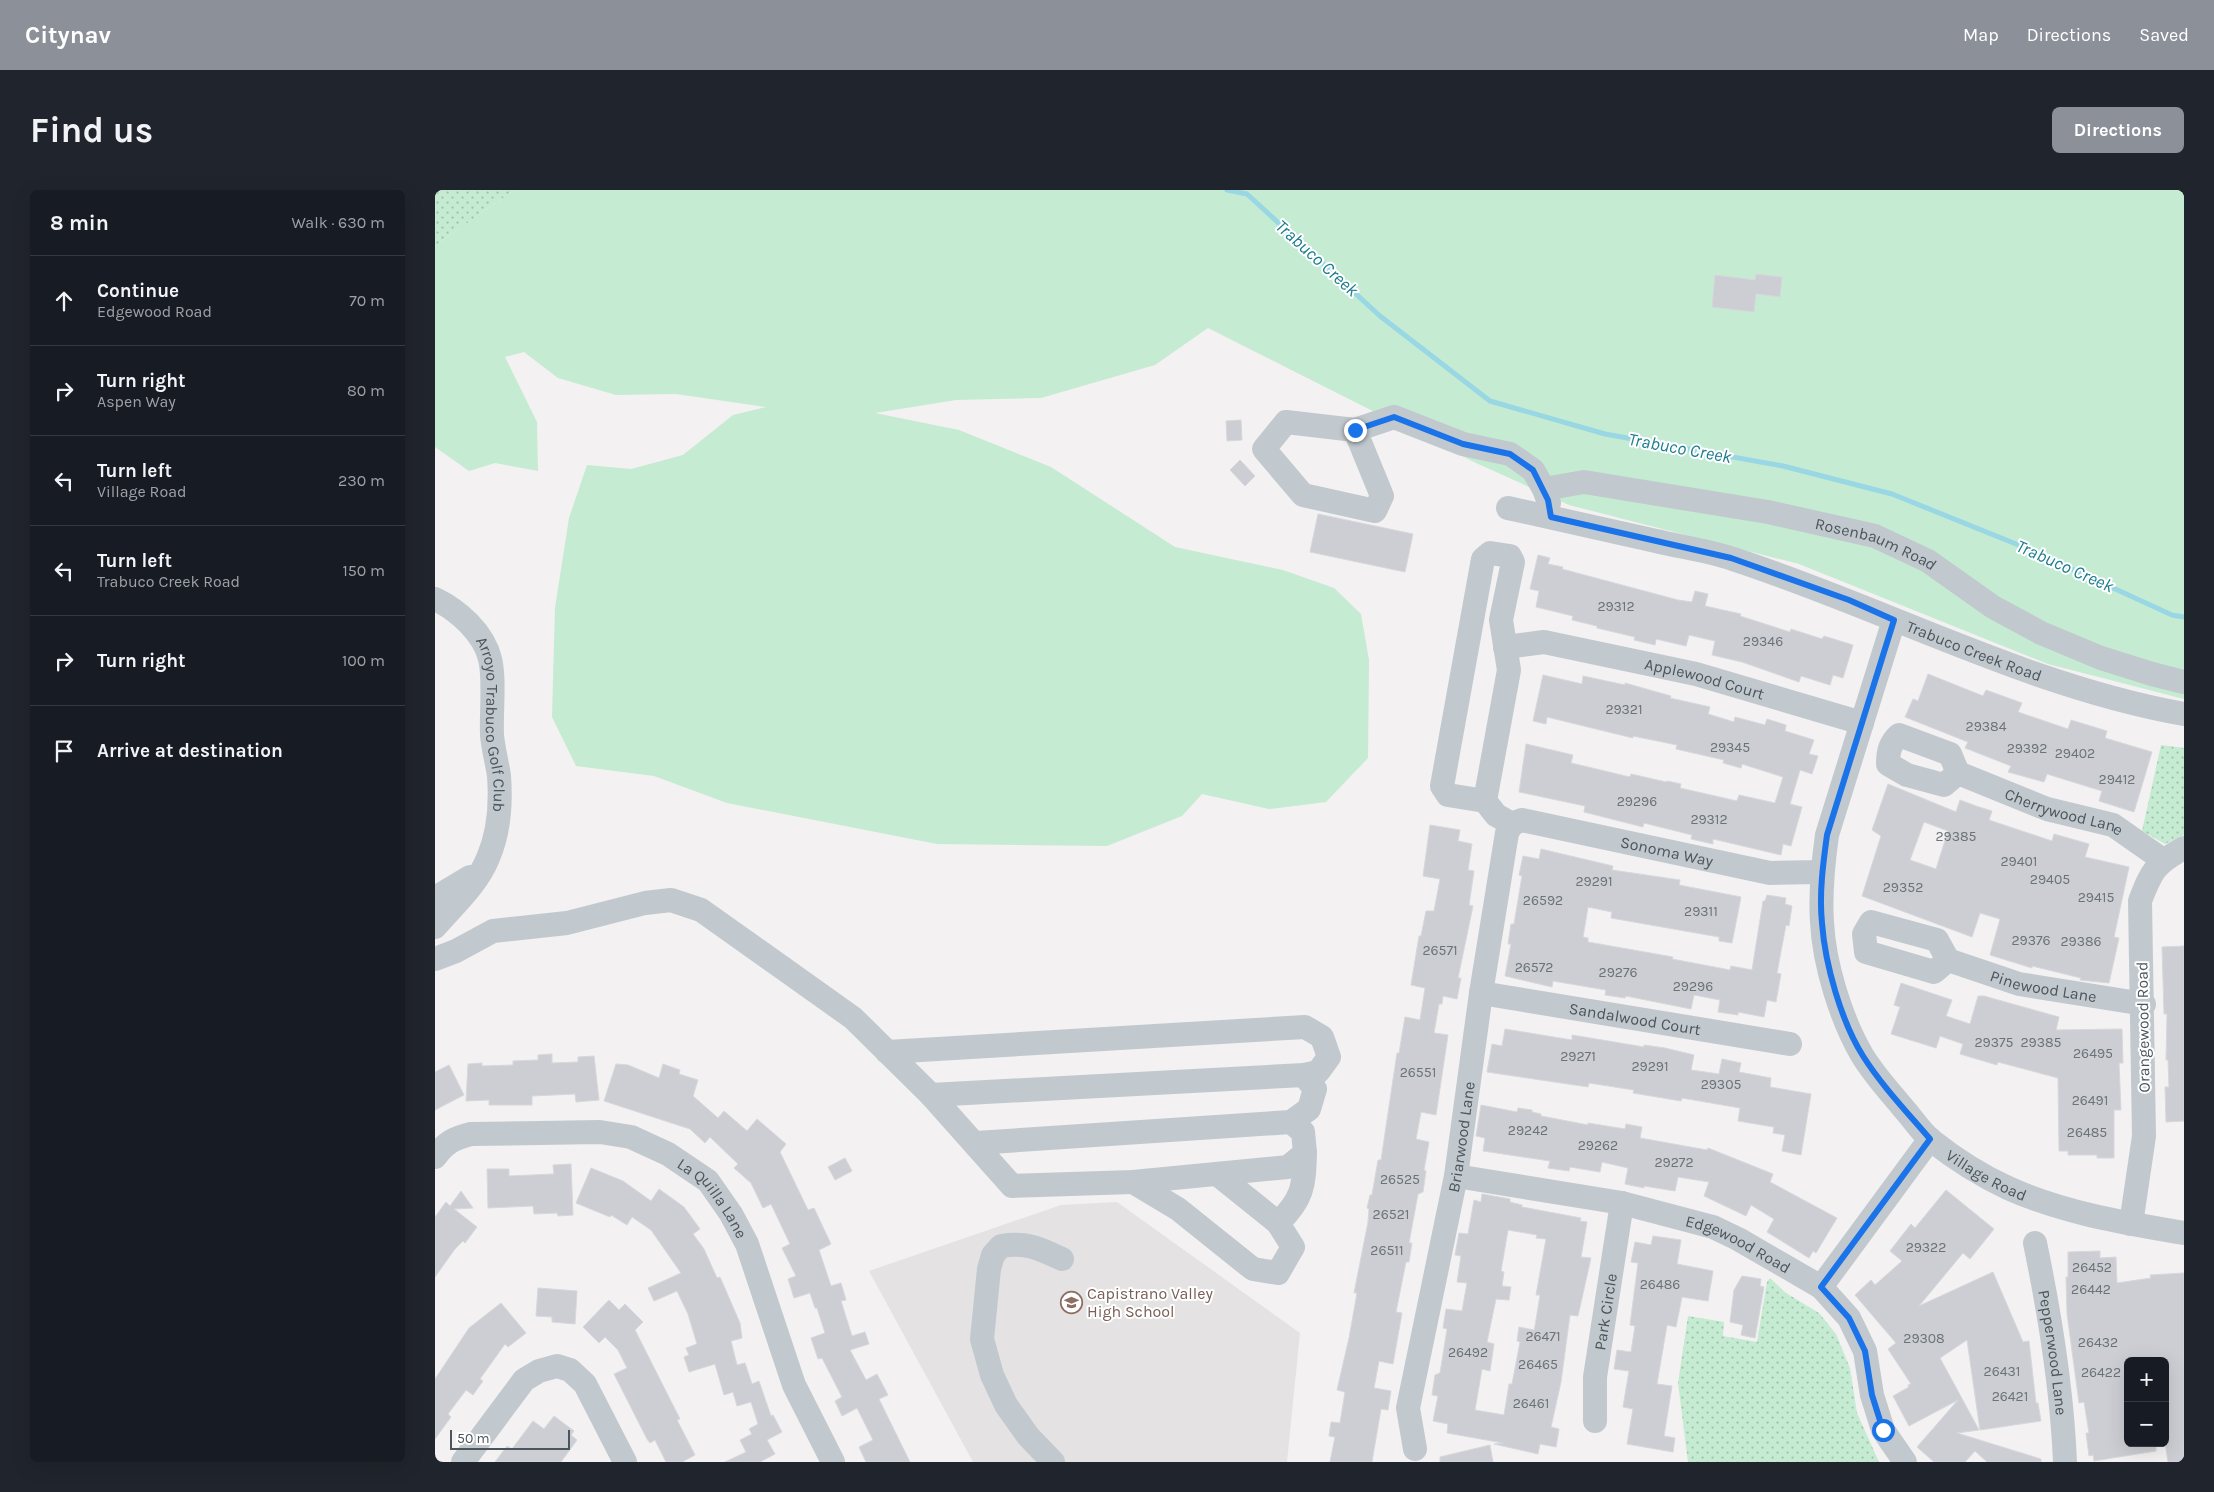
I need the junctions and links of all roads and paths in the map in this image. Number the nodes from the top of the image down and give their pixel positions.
1 (1355, 430) junction
2 (1544, 489) junction
3 (1508, 508) dead end
4 (1551, 517) junction
5 (435, 599) edge
6 (1894, 620) junction
7 (1505, 647) junction
8 (2184, 682) edge
9 (2184, 714) edge
10 (1862, 723) junction
11 (1958, 773) dead end
12 (1485, 801) junction
13 (1512, 824) junction
14 (2184, 848) edge
15 (2163, 860) junction
16 (482, 869) junction
17 (1822, 872) junction
18 (435, 898) edge
19 (435, 927) edge
20 (435, 959) edge
21 (1948, 960) dead end
22 (1481, 993) junction
23 (2143, 1004) junction
24 (1790, 1044) dead end
25 (887, 1052) junction
26 (1304, 1075) junction
27 (931, 1095) junction
28 (1291, 1122) junction
29 (1930, 1139) junction
30 (976, 1143) junction
31 (439, 1151) edge
32 (1305, 1154) junction
33 (1217, 1174) junction
34 (1456, 1176) junction
35 (1133, 1182) junction
36 (1622, 1203) junction
37 (1278, 1223) junction
38 (2131, 1224) junction
39 (2184, 1234) edge
40 (2035, 1243) dead end
41 (1062, 1259) dead end
42 (1821, 1287) junction
43 (1595, 1421) dead end
44 (1415, 1449) dead end
45 (463, 1462) edge
46 (625, 1462) edge
47 (833, 1462) edge
48 (1053, 1462) edge
49 (1905, 1462) edge
50 (2065, 1462) edge

1 - 1 street
1 - 2 street
2 - 4 street
2 - 8 street, Rosenbaum Road
3 - 4 street, Trabuco Creek Road
4 - 6 street, Trabuco Creek Road
5 - 16 street, Arroyo Trabuco Golf Club
6 - 9 street, Trabuco Creek Road
6 - 10 street, Village Road
7 - 10 street, Applewood Court
7 - 12 street
7 - 12 street
10 - 17 street, Village Road
11 - 15 street, Cherrywood Lane
12 - 13 street
13 - 17 street, Sonoma Way
13 - 22 street, Briarwood Lane
14 - 15 street, Orangewood Road
15 - 23 street, Orangewood Road
16 - 18 street
16 - 19 street, Arroyo Trabuco Golf Club
17 - 29 street, Village Road
20 - 25 street
21 - 23 street, Pinewood Lane
22 - 24 street, Sandalwood Court
22 - 34 street, Briarwood Lane
23 - 38 street, Orangewood Road
25 - 26 street
25 - 27 street
26 - 27 street
26 - 28 street
27 - 30 street
28 - 30 street
28 - 32 street
29 - 38 street, Village Road
29 - 42 street
30 - 35 street
31 - 47 street, La Quilla Lane
32 - 33 street
32 - 37 street
33 - 35 street
33 - 37 street
34 - 36 street, Edgewood Road
34 - 44 street, Briarwood Lane
35 - 37 street
36 - 42 street, Edgewood Road
36 - 43 street, Park Circle
38 - 39 street, Village Road
40 - 50 street, Pepperwood Lane
41 - 48 street
42 - 49 street, Edgewood Road
45 - 46 street

